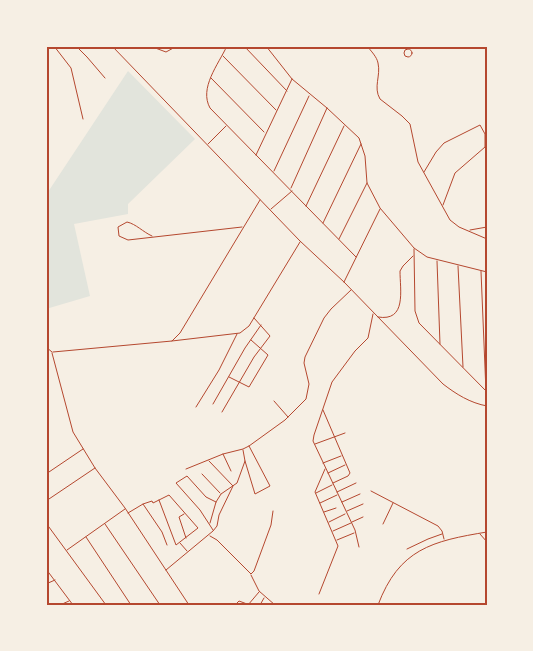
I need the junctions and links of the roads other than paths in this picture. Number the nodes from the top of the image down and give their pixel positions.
1 (76, 46) edge
2 (112, 46) edge
3 (150, 46) edge
4 (177, 46) edge
5 (226, 46) edge
6 (244, 46) edge
7 (266, 46) edge
8 (367, 46) edge
9 (404, 46) edge
10 (54, 47) edge
11 (406, 50) dead end
12 (46, 53) edge
13 (222, 56) junction
14 (105, 78) dead end
15 (211, 78) junction
16 (292, 79) junction
17 (287, 91) junction
18 (310, 94) junction
19 (327, 108) junction
20 (277, 111) junction
21 (82, 119) dead end
22 (227, 126) junction
23 (344, 126) junction
24 (265, 133) junction
25 (362, 143) junction
26 (207, 145) junction
27 (256, 156) junction
28 (274, 172) junction
29 (424, 173) junction
30 (367, 183) junction
31 (292, 190) junction
32 (260, 200) junction
33 (443, 206) junction
34 (306, 207) junction
35 (380, 208) junction
36 (270, 210) junction
37 (322, 224) junction
38 (243, 227) junction
39 (487, 227) edge
40 (468, 230) junction
41 (152, 236) junction
42 (487, 239) edge
43 (338, 240) junction
44 (300, 241) junction
45 (414, 248) junction
46 (415, 254) junction
47 (356, 257) junction
48 (437, 260) junction
49 (458, 265) junction
50 (481, 270) junction
51 (487, 272) edge
52 (344, 282) junction
53 (351, 290) junction
54 (373, 313) junction
55 (377, 317) junction
56 (254, 318) junction
57 (261, 325) junction
58 (237, 334) junction
59 (250, 340) junction
60 (172, 341) junction
61 (440, 345) junction
62 (46, 347) edge
63 (259, 348) junction
64 (52, 353) junction
65 (463, 368) junction
66 (228, 377) junction
67 (239, 383) junction
68 (486, 392) edge
69 (274, 402) dead end
70 (213, 404) dead end
71 (487, 406) edge
72 (196, 407) dead end
73 (323, 410) junction
74 (222, 412) dead end
75 (288, 417) junction
76 (345, 433) dead end
77 (333, 436) junction
78 (314, 444) junction
79 (249, 446) junction
80 (83, 449) junction
81 (243, 449) junction
82 (223, 454) junction
83 (342, 456) junction
84 (208, 460) junction
85 (245, 461) junction
86 (323, 463) junction
87 (346, 465) junction
88 (95, 468) junction
89 (186, 469) dead end
90 (326, 469) junction
91 (230, 471) dead end
92 (46, 474) edge
93 (202, 474) dead end
94 (328, 474) junction
95 (333, 484) junction
96 (356, 484) dead end
97 (233, 486) junction
98 (371, 491) dead end
99 (315, 493) junction
100 (337, 493) junction
101 (221, 494) junction
102 (360, 494) dead end
103 (159, 500) junction
104 (46, 501) edge
105 (216, 502) junction
106 (341, 502) junction
107 (319, 503) junction
108 (394, 503) junction
109 (142, 504) junction
110 (364, 504) dead end
111 (125, 508) junction
112 (336, 508) dead end
113 (273, 511) dead end
114 (324, 512) junction
115 (346, 512) junction
116 (185, 513) junction
117 (127, 514) junction
118 (363, 517) dead end
119 (328, 522) junction
120 (46, 523) edge
121 (351, 523) junction
122 (105, 524) junction
123 (210, 524) junction
124 (383, 524) dead end
125 (213, 531) junction
126 (332, 531) junction
127 (355, 532) junction
128 (487, 532) edge
129 (480, 533) junction
130 (443, 534) junction
131 (210, 535) junction
132 (86, 537) junction
133 (187, 538) junction
134 (444, 540) junction
135 (337, 541) junction
136 (487, 542) edge
137 (180, 543) junction
138 (167, 545) dead end
139 (359, 547) dead end
140 (407, 549) dead end
141 (67, 551) junction
142 (188, 551) junction
143 (46, 569) edge
144 (165, 571) junction
145 (251, 574) junction
146 (55, 580) junction
147 (46, 584) edge
148 (259, 591) junction
149 (319, 594) dead end
150 (265, 598) junction
151 (70, 600) junction
152 (60, 605) edge
153 (73, 605) edge
154 (106, 605) edge
155 (131, 605) edge
156 (160, 605) edge
157 (189, 605) edge
158 (235, 605) edge
159 (248, 605) edge
160 (260, 605) edge
161 (274, 605) edge
162 (378, 605) edge

1 - 14 street
2 - 26 street
3 - 4 street
5 - 13 street
6 - 17 street
7 - 16 street
8 - 29 street
9 - 11 street
10 - 12 street
10 - 21 street
13 - 15 street
13 - 20 street
15 - 22 street
15 - 24 street
16 - 17 street
16 - 18 street
17 - 20 street
18 - 19 street
18 - 28 street
19 - 23 street
19 - 31 street
20 - 24 street
22 - 26 street
22 - 27 street
23 - 25 street
23 - 34 street
24 - 27 street
25 - 30 street
25 - 37 street
26 - 32 street
27 - 28 street
28 - 31 street
29 - 33 street
29 - 33 street
30 - 35 street
30 - 43 street
31 - 34 street
31 - 36 street
32 - 36 street
32 - 38 street
33 - 40 street
34 - 37 street
35 - 45 street
35 - 47 street
36 - 44 street
37 - 43 street
38 - 41 street
38 - 60 street
39 - 40 street
40 - 42 street
41 - 41 street
43 - 47 street
44 - 52 street
44 - 56 street
45 - 46 street
45 - 48 street
46 - 55 street
46 - 61 street
47 - 52 street
48 - 49 street
48 - 61 street
49 - 50 street
49 - 65 street
50 - 51 street
50 - 68 street
52 - 53 street
53 - 54 street
53 - 75 street
54 - 55 street
54 - 73 street
55 - 71 street
56 - 57 street
56 - 58 street
57 - 59 street
57 - 63 street
58 - 60 street
58 - 72 street
59 - 63 street
59 - 66 street
60 - 64 street
61 - 65 street
62 - 64 street
63 - 67 street
63 - 67 street
64 - 80 street
65 - 68 street
66 - 67 street
66 - 70 street
67 - 74 street
69 - 75 street
73 - 77 street
73 - 78 street
75 - 79 street
76 - 77 street
77 - 78 street
77 - 83 street
78 - 86 street
79 - 81 street
79 - 85 street
80 - 88 street
80 - 92 street
81 - 82 street
81 - 85 street
82 - 84 street
82 - 91 street
83 - 86 street
83 - 87 street
84 - 89 street
84 - 97 street
85 - 97 street
86 - 90 street
87 - 94 street
87 - 95 street
88 - 104 street
88 - 111 street
90 - 94 street
90 - 99 street
93 - 101 street
94 - 95 street
95 - 99 street
95 - 100 street
96 - 100 street
97 - 101 street
97 - 125 street
98 - 108 street
99 - 107 street
100 - 106 street
100 - 107 street
101 - 105 street
102 - 106 street
103 - 109 street
103 - 116 street
103 - 137 street
105 - 123 street
105 - 123 street
106 - 115 street
107 - 114 street
108 - 124 street
108 - 130 street
109 - 117 street
109 - 138 street
110 - 115 street
111 - 117 street
111 - 122 street
112 - 114 street
113 - 145 street
114 - 119 street
115 - 119 street
115 - 121 street
116 - 133 street
116 - 133 street
117 - 144 street
118 - 121 street
119 - 126 street
120 - 141 street
121 - 126 street
121 - 127 street
122 - 132 street
122 - 156 street
123 - 125 street
125 - 131 street
126 - 135 street
127 - 135 street
127 - 139 street
128 - 129 street
129 - 134 street
129 - 136 street
130 - 134 street
130 - 140 street
131 - 142 street
131 - 145 street
132 - 141 street
132 - 155 street
133 - 137 street
134 - 162 street
135 - 149 street
137 - 142 street
141 - 154 street
142 - 144 street
143 - 146 street
144 - 157 street
145 - 148 street
146 - 147 street
146 - 151 street
148 - 150 street
148 - 159 street
150 - 160 street
150 - 161 street
151 - 152 street
151 - 153 street
158 - 159 street

